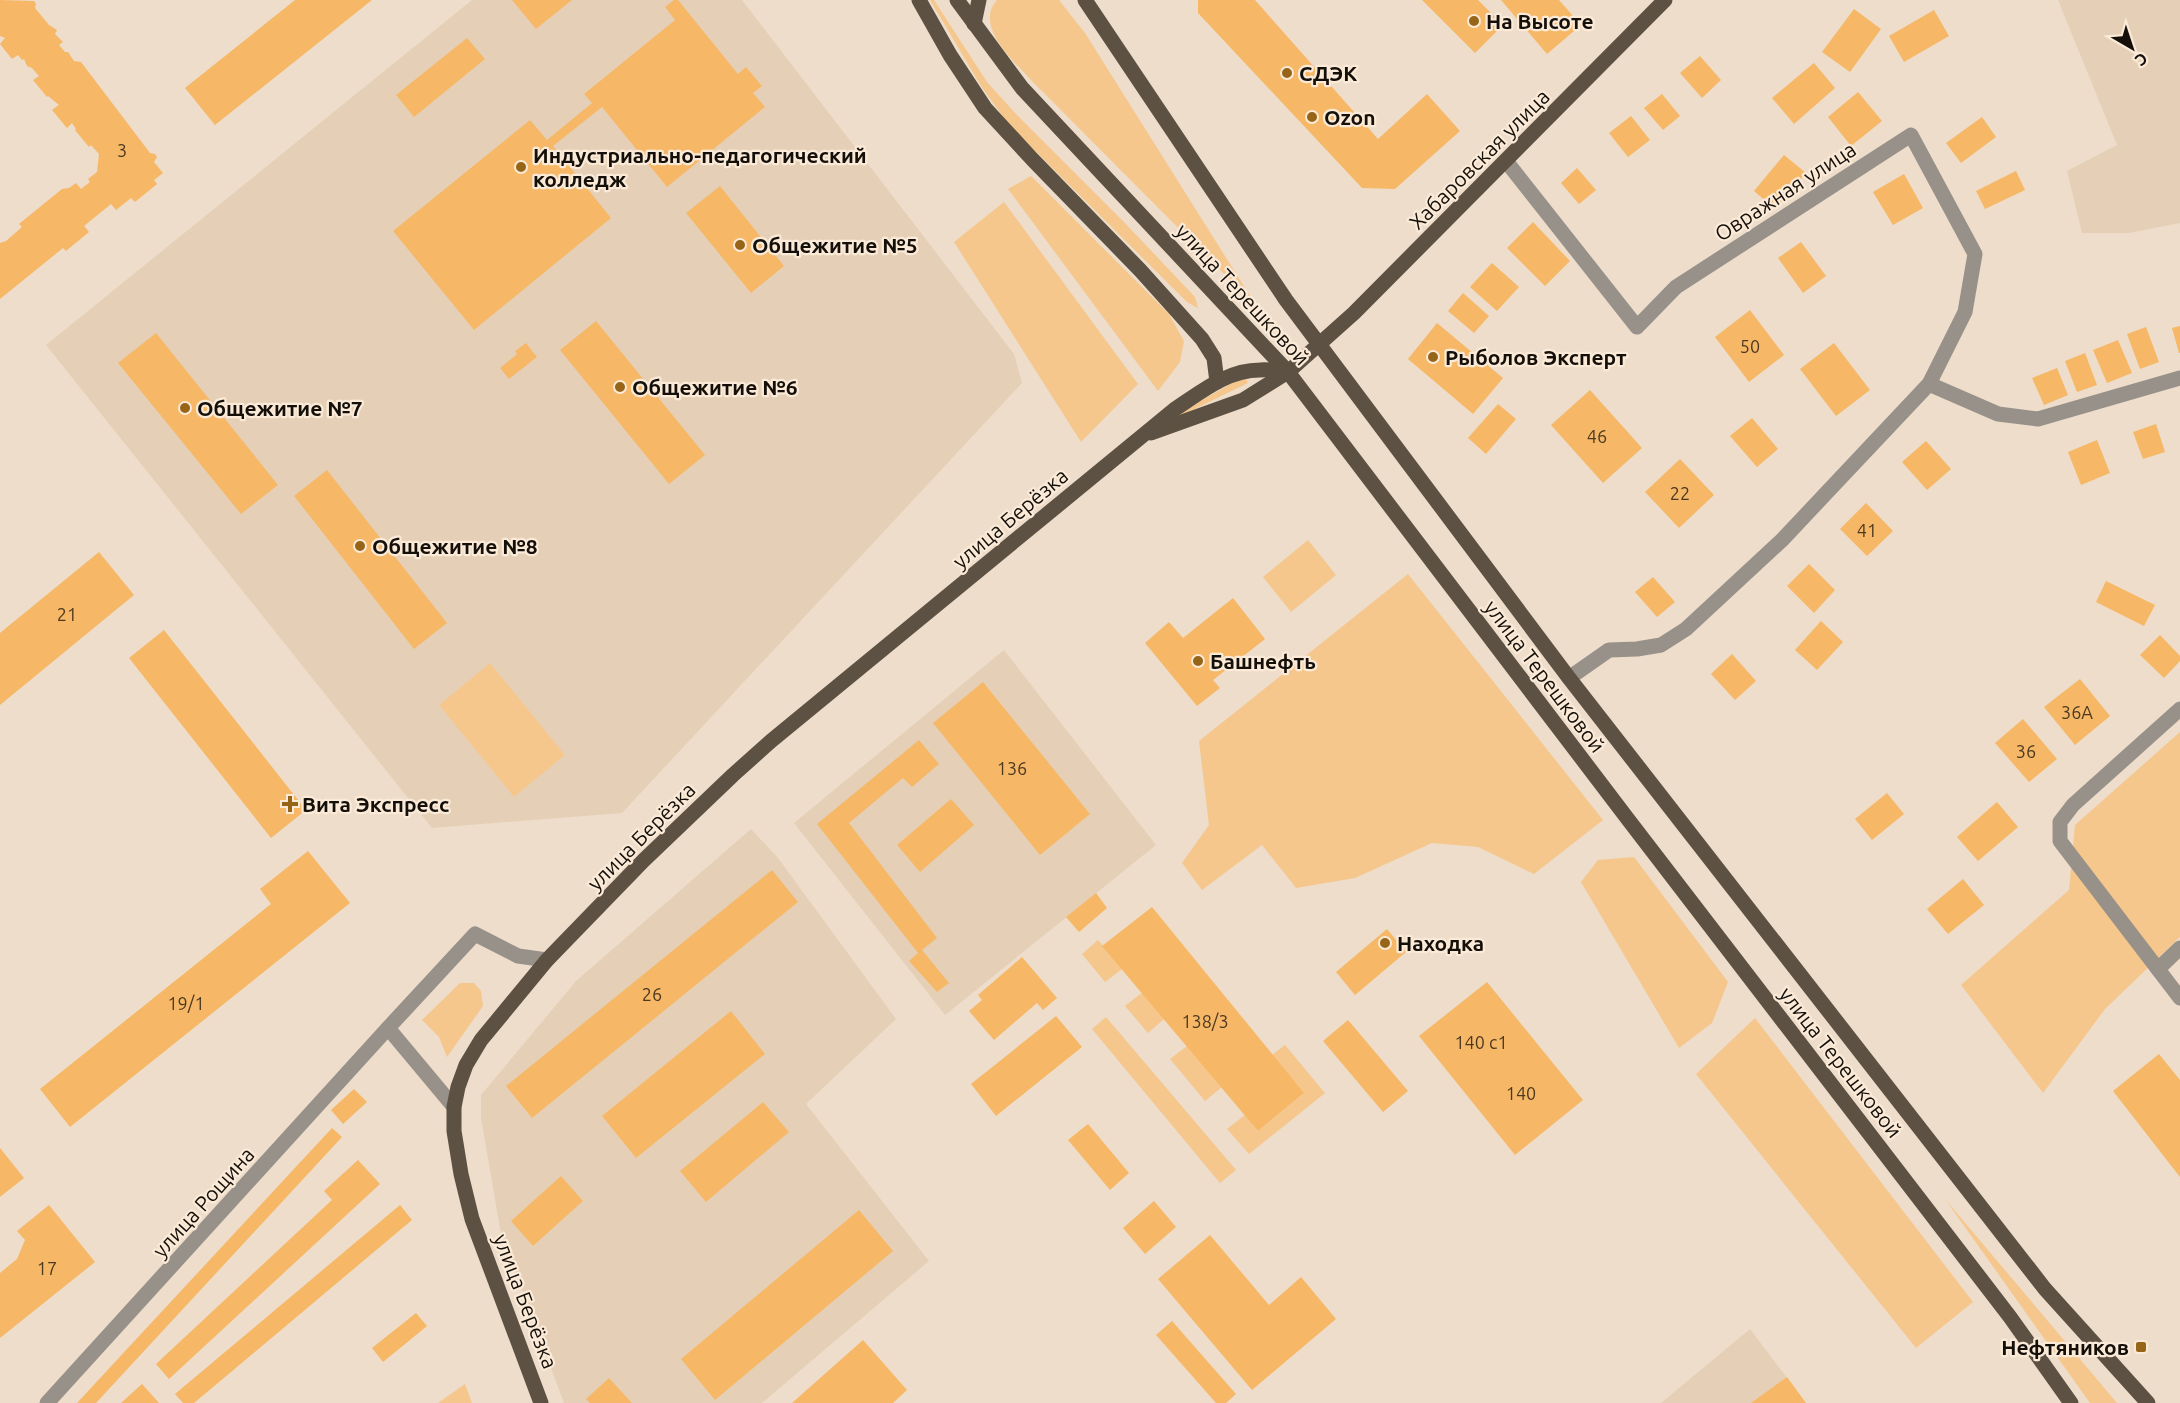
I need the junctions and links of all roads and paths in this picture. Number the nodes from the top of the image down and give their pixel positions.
1 (920, 0) edge
2 (957, 0) edge
3 (978, 0) edge
4 (1665, 0) edge
5 (1093, 3) edge
6 (974, 24) junction
7 (1506, 161) junction
8 (1320, 344) junction
9 (1288, 372) junction
10 (2180, 378) edge
11 (1216, 382) junction
12 (1929, 384) junction
13 (1143, 436) junction
14 (1569, 678) junction
15 (2180, 709) edge
16 (2180, 948) edge
17 (547, 960) junction
18 (2158, 969) junction
19 (2180, 998) edge
20 (388, 1028) junction
21 (453, 1107) junction
22 (46, 1403) edge
23 (542, 1403) edge
24 (2071, 1403) edge
25 (2148, 1403) edge

1 - 11 main road
2 - 6 main road, улица Терешковой
3 - 6 main road
4 - 7 main road, Хабаровская улица
5 - 8 main road, улица Терешковой
6 - 9 main road, улица Терешковой
7 - 8 main road, Хабаровская улица
7 - 12 street, Овражная улица
8 - 9 main road, улица Берёзка
8 - 14 main road, улица Терешковой
9 - 11 main road, улица Берёзка
9 - 13 main road, улица Берёзка
9 - 24 main road, улица Терешковой
10 - 12 street
11 - 13 main road, улица Берёзка
12 - 14 street, Овражная улица
13 - 17 main road, улица Берёзка
14 - 25 main road, улица Терешковой
15 - 18 street
16 - 18 street
17 - 20 street, улица Рощина
17 - 21 main road, улица Берёзка
18 - 19 street
20 - 21 street
20 - 22 street, улица Рощина
21 - 23 main road, улица Берёзка

